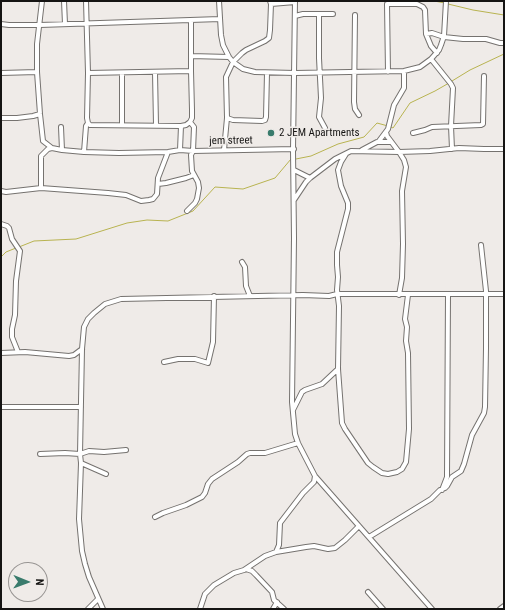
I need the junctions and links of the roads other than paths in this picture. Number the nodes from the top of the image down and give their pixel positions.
1 (42, 1) edge
2 (64, 1) edge
3 (86, 1) edge
4 (219, 1) edge
5 (446, 1) edge
6 (295, 2) edge
7 (270, 3) edge
8 (319, 14) junction
9 (333, 14) dead end
10 (355, 15) dead end
11 (295, 16) junction
12 (220, 19) junction
13 (191, 21) junction
14 (87, 23) junction
15 (1, 24) edge
16 (65, 24) junction
17 (40, 25) junction
18 (426, 34) junction
19 (444, 37) junction
20 (504, 43) edge
21 (437, 52) junction
22 (191, 56) junction
23 (229, 57) junction
24 (431, 60) junction
25 (233, 62) junction
26 (191, 71) junction
27 (404, 71) junction
28 (37, 72) junction
29 (122, 72) junction
30 (155, 72) junction
31 (320, 72) junction
32 (355, 72) junction
33 (388, 72) junction
34 (1, 73) edge
35 (88, 73) junction
36 (267, 73) junction
37 (295, 73) junction
38 (484, 76) dead end
39 (40, 114) junction
40 (359, 116) dead end
41 (1, 118) edge
42 (227, 118) junction
43 (190, 122) junction
44 (88, 123) junction
45 (122, 125) junction
46 (156, 125) junction
47 (181, 126) junction
48 (451, 126) junction
49 (61, 127) dead end
50 (325, 128) dead end
51 (386, 132) junction
52 (413, 133) dead end
53 (378, 141) junction
54 (391, 142) junction
55 (52, 148) junction
56 (294, 149) junction
57 (452, 149) junction
58 (504, 149) edge
59 (62, 150) junction
60 (180, 150) junction
61 (224, 150) junction
62 (193, 151) junction
63 (360, 151) junction
64 (84, 152) junction
65 (168, 152) junction
66 (399, 152) junction
67 (346, 154) junction
68 (294, 170) junction
69 (194, 175) junction
70 (310, 178) junction
71 (158, 184) junction
72 (41, 188) junction
73 (1, 191) edge
74 (293, 200) junction
75 (187, 211) dead end
76 (1, 224) edge
77 (481, 245) dead end
78 (242, 262) dead end
79 (337, 294) junction
80 (448, 294) junction
81 (485, 294) junction
82 (504, 294) edge
83 (293, 295) junction
84 (399, 295) junction
85 (408, 295) junction
86 (214, 296) junction
87 (250, 296) junction
88 (82, 349) junction
89 (18, 352) junction
90 (1, 353) edge
91 (164, 362) dead end
92 (338, 369) junction
93 (1, 407) edge
94 (81, 407) junction
95 (292, 412) junction
96 (298, 444) junction
97 (126, 450) dead end
98 (40, 454) dead end
99 (80, 454) junction
100 (81, 463) junction
101 (106, 474) dead end
102 (315, 476) junction
103 (442, 490) junction
104 (155, 517) dead end
105 (359, 526) junction
106 (369, 537) junction
107 (276, 552) junction
108 (246, 569) junction
109 (368, 592) dead end
110 (98, 599) junction
111 (277, 602) junction
112 (504, 606) edge
113 (88, 609) edge
114 (103, 609) edge
115 (200, 609) edge
116 (273, 609) edge
117 (284, 609) edge
118 (383, 609) edge
119 (432, 609) edge
120 (500, 609) edge

1 - 17 street
2 - 16 street
3 - 14 street
4 - 12 street
5 - 19 street
6 - 7 street
6 - 11 street
7 - 25 street
8 - 9 street
8 - 11 street
8 - 31 street
10 - 32 street
11 - 37 street
12 - 13 street
12 - 23 street
13 - 14 street
13 - 22 street
14 - 16 street
14 - 35 street
15 - 17 street
16 - 17 street
17 - 28 street
18 - 19 street
18 - 21 street
18 - 33 street
19 - 20 street
19 - 21 street
21 - 24 street
22 - 23 street
22 - 26 street
23 - 25 street
24 - 27 street
24 - 48 street
25 - 36 street
25 - 42 street
26 - 30 street
26 - 43 street
27 - 33 street
27 - 51 street
28 - 34 street
28 - 39 street
29 - 30 street
29 - 35 street
29 - 45 street
30 - 46 street
31 - 32 street
31 - 37 street
31 - 50 street
32 - 33 street
32 - 40 street
35 - 44 street
36 - 37 street
36 - 42 street
37 - 56 street
38 - 48 street
39 - 41 street
39 - 55 street
42 - 61 street
43 - 47 street
43 - 62 street
44 - 45 street
44 - 64 street
45 - 46 street
46 - 47 street
47 - 60 street
48 - 52 street
48 - 57 street
49 - 59 street
51 - 53 street
51 - 54 street
53 - 54 street
53 - 63 street
54 - 66 street
55 - 59 street, jem street
55 - 72 street
56 - 61 street, jem street
56 - 68 street
57 - 58 street
57 - 66 street
59 - 64 street, jem street
60 - 62 street, jem street
60 - 65 street, jem street
61 - 62 street, jem street
62 - 69 street
63 - 66 street
63 - 67 street
64 - 65 street, jem street
65 - 71 street
66 - 84 street
67 - 70 street
67 - 79 street
68 - 70 street
68 - 74 street
69 - 71 street
69 - 75 street
70 - 74 street
71 - 72 street
72 - 73 street
74 - 83 street
76 - 89 street
77 - 81 street
78 - 87 street
79 - 83 street
79 - 84 street
79 - 92 street
80 - 81 street
80 - 85 street
80 - 103 street
81 - 82 street
81 - 103 street
83 - 87 street
83 - 95 street
84 - 85 street
85 - 92 street
86 - 87 street
86 - 88 street
86 - 91 street
88 - 89 street
88 - 94 street
89 - 90 street
92 - 95 street
93 - 94 street
94 - 99 street
95 - 96 street
96 - 102 street
96 - 104 street
97 - 99 street
98 - 99 street
99 - 100 street
100 - 101 street
100 - 110 street
102 - 105 street
102 - 107 street
103 - 106 street
105 - 106 street
105 - 107 street
106 - 119 street
107 - 108 street
108 - 111 street
108 - 115 street
109 - 118 street
110 - 113 street
110 - 114 street
111 - 116 street
111 - 117 street
112 - 120 street

